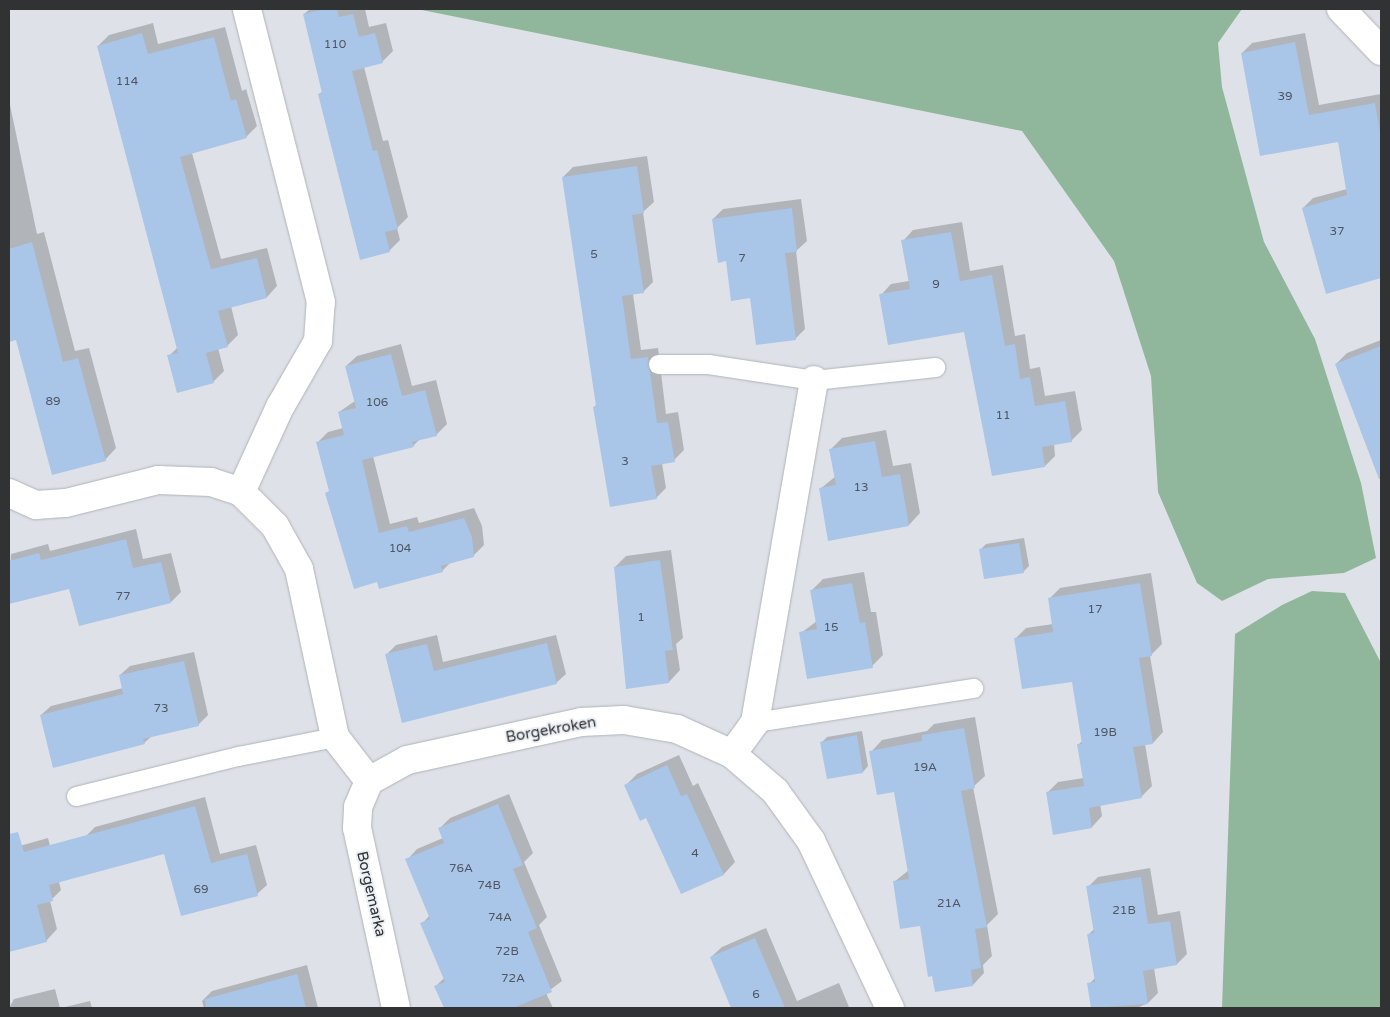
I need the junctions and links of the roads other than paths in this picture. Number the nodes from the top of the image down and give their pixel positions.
1 (247, 9) edge
2 (1341, 9) edge
3 (1381, 51) edge
4 (658, 364) dead end
5 (935, 368) dead end
6 (814, 380) junction
7 (241, 492) junction
8 (9, 493) edge
9 (973, 688) dead end
10 (755, 722) junction
11 (335, 737) junction
12 (732, 754) junction
13 (369, 781) junction
14 (76, 796) dead end
15 (396, 1008) edge
16 (890, 1008) edge

1 - 7 street
2 - 3 street
4 - 6 lane
5 - 6 lane
6 - 10 street
7 - 8 street
7 - 11 street
9 - 10 lane
10 - 12 street
11 - 13 street
11 - 14 lane
12 - 13 street, Borgekroken
12 - 16 street, Borgekroken
13 - 15 street, Borgemarka

